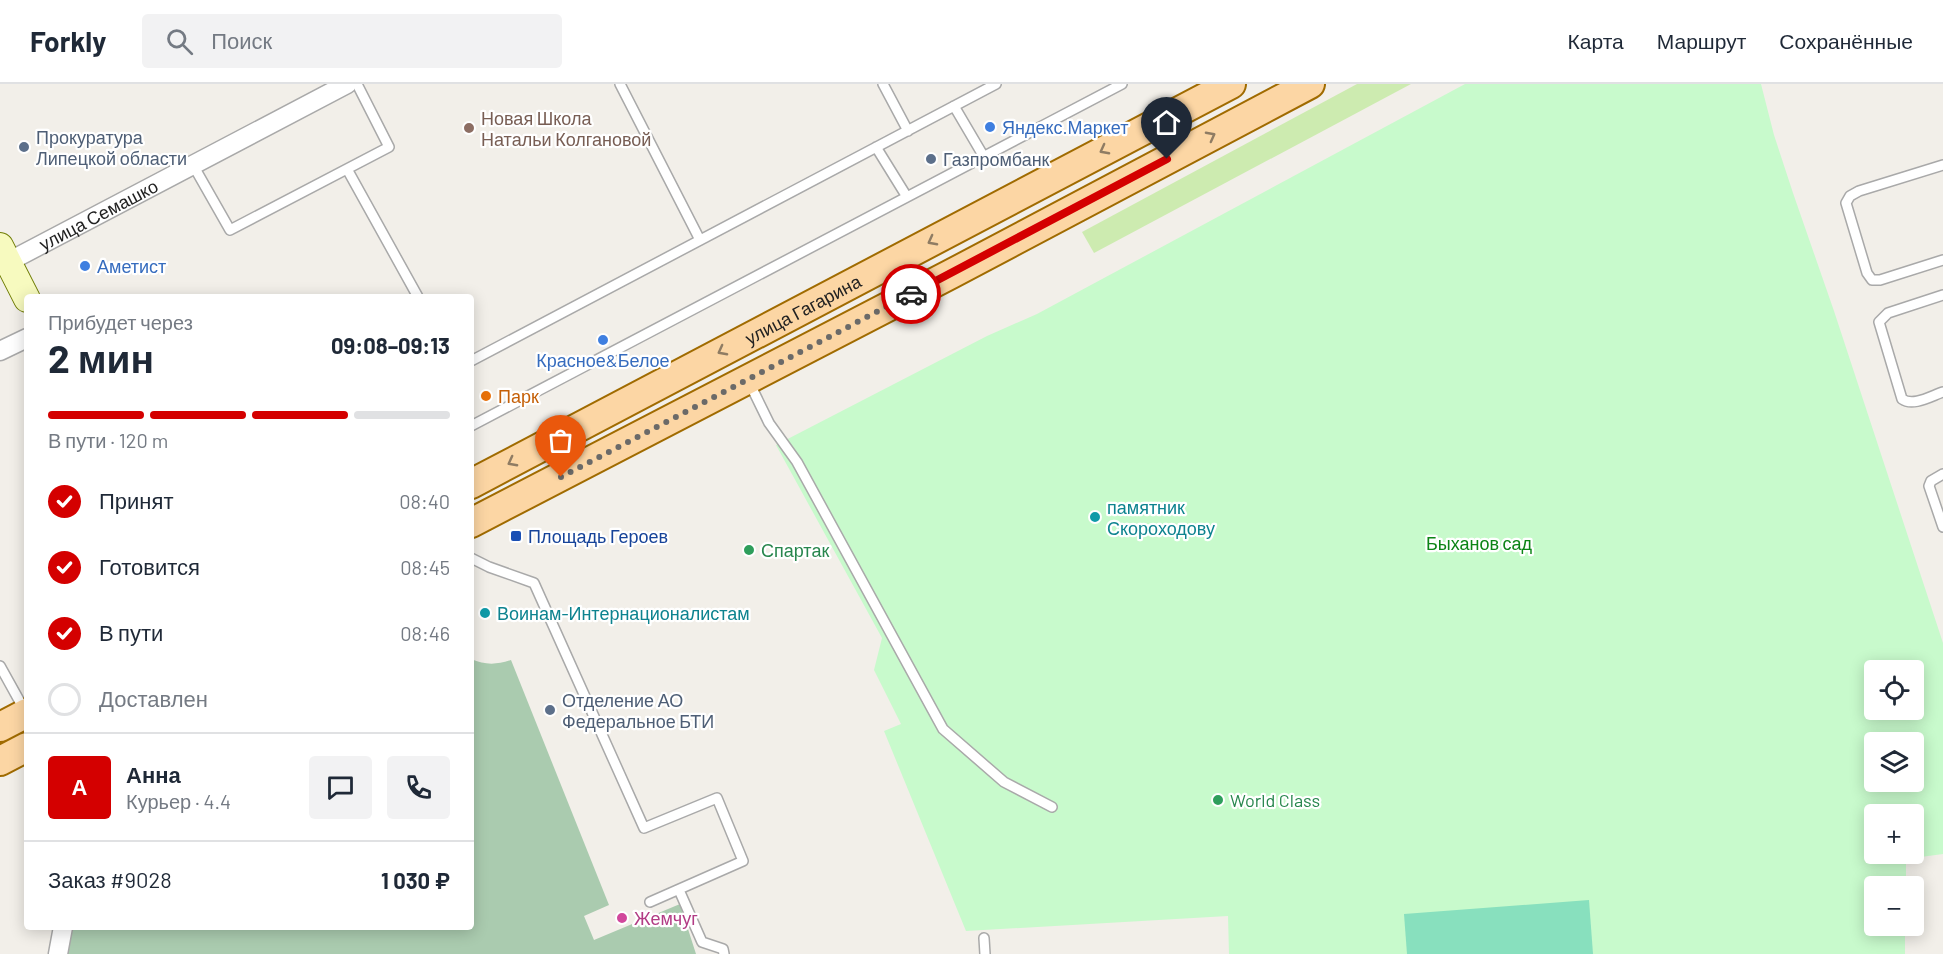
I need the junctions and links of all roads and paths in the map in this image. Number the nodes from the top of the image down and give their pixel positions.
1 (347, 84) edge
2 (357, 84) edge
3 (620, 84) edge
4 (883, 84) edge
5 (996, 84) edge
6 (1122, 84) edge
7 (1231, 84) edge
8 (1310, 84) edge
9 (954, 106) junction
10 (1150, 126) junction
11 (908, 131) junction
12 (876, 147) junction
13 (984, 157) junction
14 (1167, 159) junction
15 (193, 165) junction
16 (1942, 166) edge
17 (347, 169) junction
18 (907, 197) junction
19 (700, 240) junction
20 (4, 254) edge
21 (1943, 260) edge
22 (24, 294) edge
23 (416, 294) edge
24 (1943, 295) edge
25 (24, 339) edge
26 (0, 351) edge
27 (474, 360) edge
28 (748, 380) junction
29 (1943, 392) edge
30 (474, 424) edge
31 (1943, 474) edge
32 (474, 482) edge
33 (474, 521) edge
34 (1943, 527) edge
35 (474, 560) edge
36 (0, 666) edge
37 (24, 708) edge
38 (24, 715) edge
39 (0, 727) edge
40 (24, 749) edge
41 (0, 761) edge
42 (1052, 807) dead end
43 (679, 890) junction
44 (650, 902) dead end
45 (62, 930) edge
46 (984, 938) dead end
47 (58, 954) edge
48 (724, 954) edge
49 (985, 954) edge

1 - 15 street, улица Семашко
2 - 17 lane
3 - 19 lane
4 - 11 lane
5 - 9 lane
6 - 13 lane
7 - 10 main road, улица Гагарина
14 -> 8 main road, улица Гагарина
9 - 11 lane
9 - 13 lane
10 - 14 main road
10 -> 32 main road, улица Гагарина
11 - 12 lane
12 - 18 lane
12 - 19 lane
13 - 18 lane
14 - 28 main road, улица Гагарина
15 - 17 lane
15 - 20 street, улица Семашко
16 - 21 lane
17 - 23 lane
18 - 30 lane
19 - 27 lane
20 - 22 main road
24 - 29 lane
25 - 26 street
28 - 33 main road, улица Гагарина
28 - 42 lane
31 - 34 lane
35 - 43 lane
36 - 37 lane
38 - 39 main road
40 - 41 main road
43 - 44 lane
43 - 48 lane
45 - 47 street
46 - 49 lane

